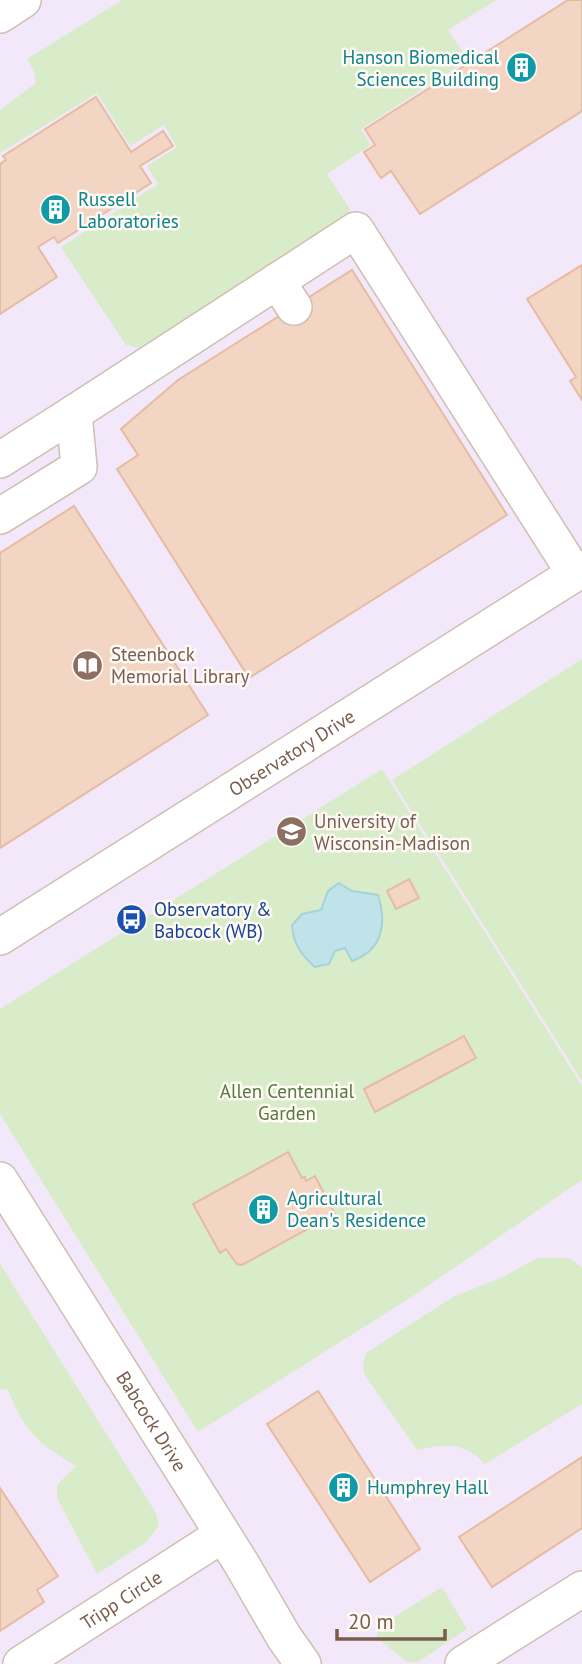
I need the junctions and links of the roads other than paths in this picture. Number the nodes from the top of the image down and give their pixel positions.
1 (23, 0) edge
2 (0, 15) edge
3 (74, 413) junction
4 (0, 460) edge
5 (0, 516) edge
6 (579, 572) edge
7 (0, 937) edge
8 (0, 1180) edge
9 (222, 1535) junction
10 (582, 1589) edge
11 (21, 1664) edge
12 (303, 1664) edge
13 (463, 1664) edge

1 - 2 street
3 - 4 street
3 - 5 street
3 - 6 street
6 - 7 street, Observatory Drive
8 - 9 street, Babcock Drive
9 - 11 street, Tripp Circle
9 - 12 street, Babcock Drive
10 - 13 street

